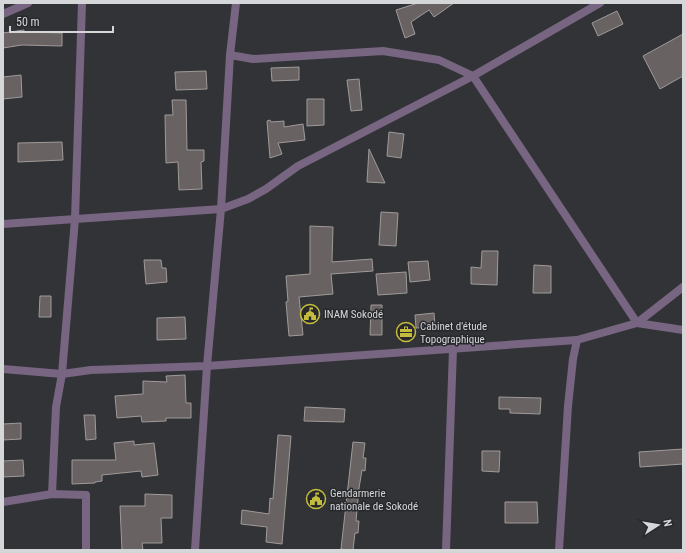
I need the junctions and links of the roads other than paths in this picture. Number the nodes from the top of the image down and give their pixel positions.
1 (28, 3) edge
2 (82, 3) edge
3 (236, 3) edge
4 (600, 3) edge
5 (3, 14) edge
6 (230, 55) junction
7 (473, 76) junction
8 (221, 209) junction
9 (74, 219) junction
10 (3, 224) edge
11 (683, 287) edge
12 (637, 323) junction
13 (683, 330) edge
14 (577, 340) junction
15 (453, 349) junction
16 (207, 366) junction
17 (3, 369) edge
18 (62, 374) junction
19 (52, 494) junction
20 (3, 502) edge
21 (86, 550) edge
22 (195, 550) edge
23 (446, 550) edge
24 (558, 550) edge

1 - 5 street
2 - 9 street
3 - 6 street
4 - 7 street
6 - 7 street
6 - 8 street
7 - 8 street
7 - 12 street
8 - 9 street
8 - 16 street
9 - 10 street
9 - 18 street
11 - 12 street
12 - 13 street
12 - 14 street
14 - 15 street
14 - 24 street
15 - 16 street
15 - 23 street
16 - 18 street
16 - 22 street
17 - 18 street
18 - 19 street
19 - 20 street
19 - 21 street

